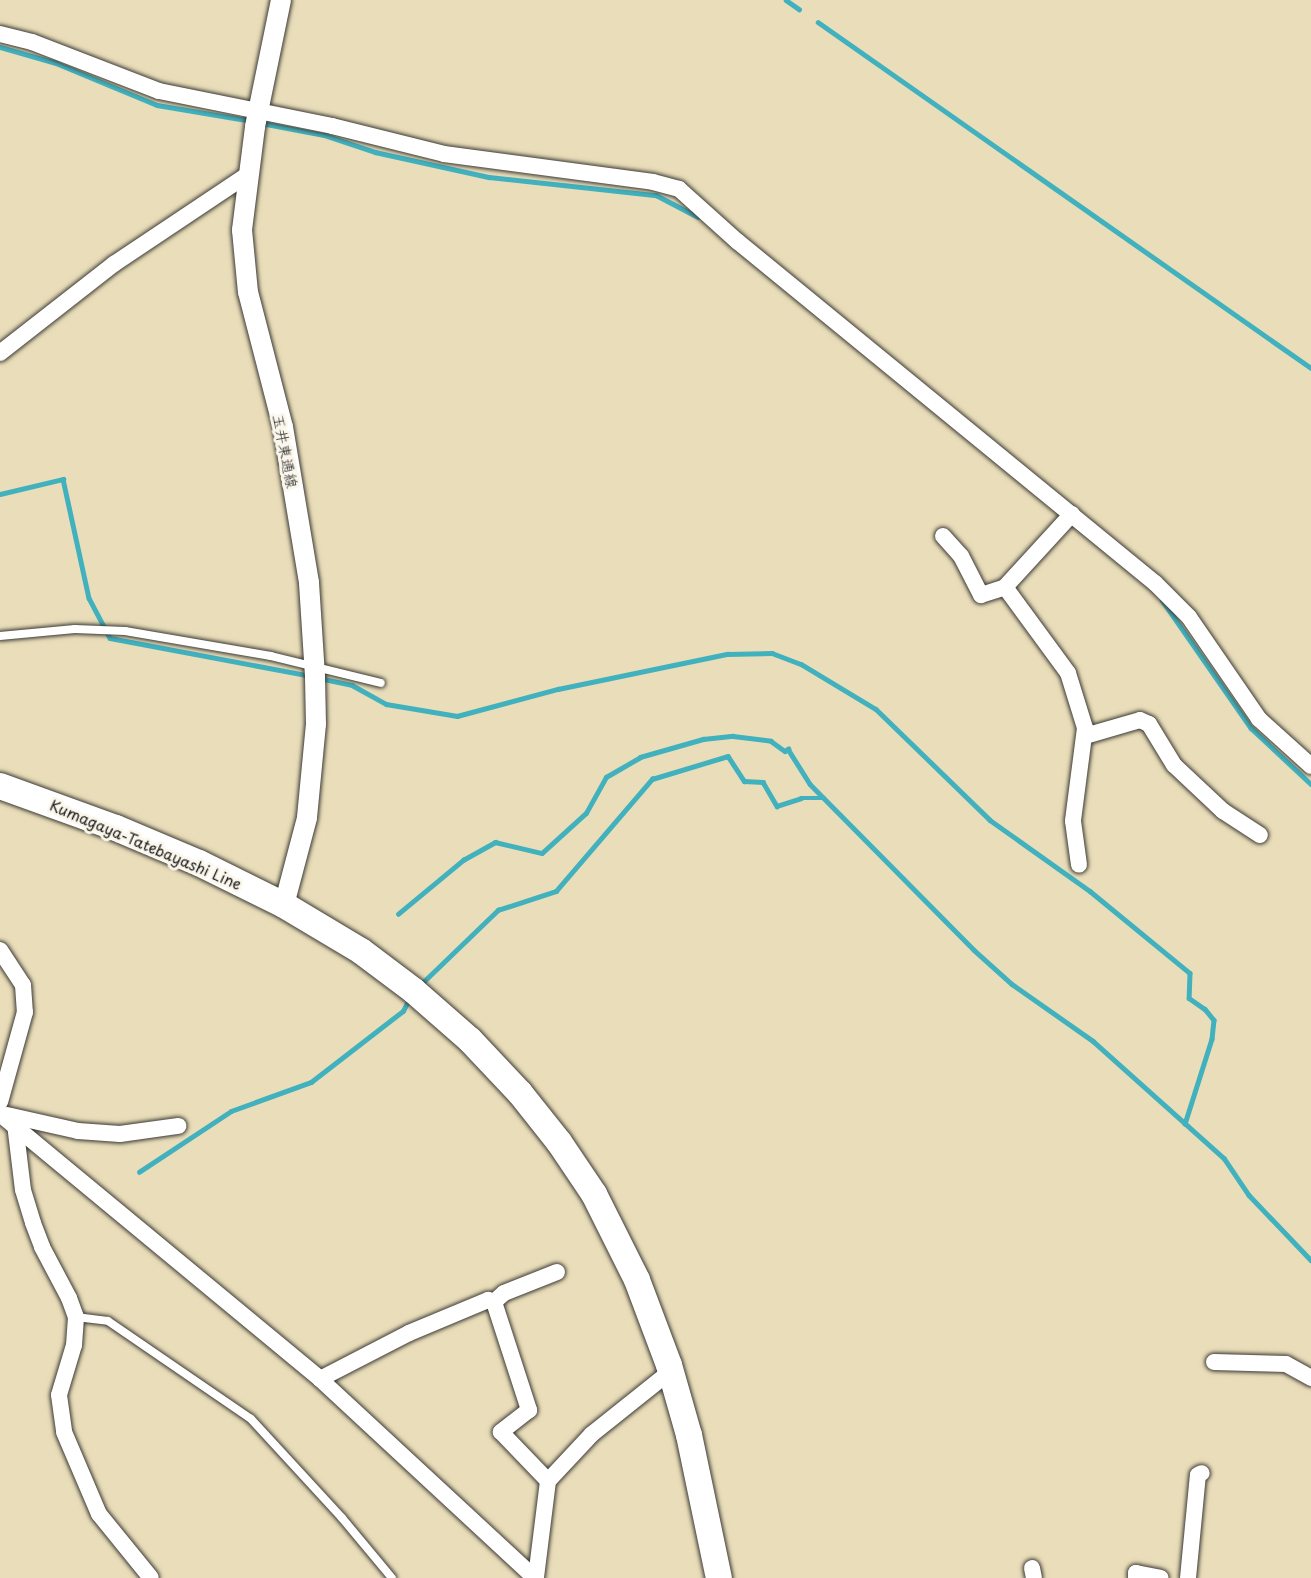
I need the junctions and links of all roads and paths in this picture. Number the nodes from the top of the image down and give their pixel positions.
1 (280, 0) edge
2 (0, 34) edge
3 (257, 117) junction
4 (247, 175) junction
5 (0, 353) edge
6 (1071, 514) junction
7 (944, 536) dead end
8 (1005, 586) junction
9 (0, 636) edge
10 (314, 667) junction
11 (381, 683) dead end
12 (1085, 736) junction
13 (1311, 766) edge
14 (0, 786) edge
15 (1260, 835) dead end
16 (1079, 865) dead end
17 (284, 905) junction
18 (0, 950) edge
19 (0, 1102) edge
20 (0, 1114) edge
21 (15, 1124) junction
22 (178, 1126) dead end
23 (557, 1272) dead end
24 (494, 1302) junction
25 (76, 1317) junction
26 (1214, 1362) dead end
27 (671, 1371) junction
28 (1311, 1378) edge
29 (320, 1379) junction
30 (1202, 1473) dead end
31 (548, 1481) junction
32 (151, 1578) edge
33 (392, 1578) edge
34 (535, 1578) edge
35 (719, 1578) edge
36 (1136, 1578) edge
37 (1161, 1578) edge
38 (1188, 1578) edge

1 - 3 street, 玉井東通線
2 - 3 street
3 - 4 street, 玉井東通線
3 - 6 street
4 - 5 street
4 - 10 street, 玉井東通線
6 - 8 street
6 - 13 street
7 - 8 street
8 - 12 street
9 - 10 lane
10 - 11 lane
10 - 17 street, 玉井東通線
12 - 15 street
12 - 16 street
14 - 17 main road, Kumagaya-Tatebayashi Line
17 - 27 main road, Kumagaya-Tatebayashi Line
18 - 19 street
20 - 21 street
20 - 22 street
21 - 25 street
21 - 29 street
23 - 24 street
24 - 29 street
24 - 31 street
25 - 32 street
25 - 33 lane
26 - 28 street
27 - 31 street
27 - 35 main road, Kumagaya-Tatebayashi Line
29 - 34 street
30 - 38 street
31 - 34 street
36 - 37 street

